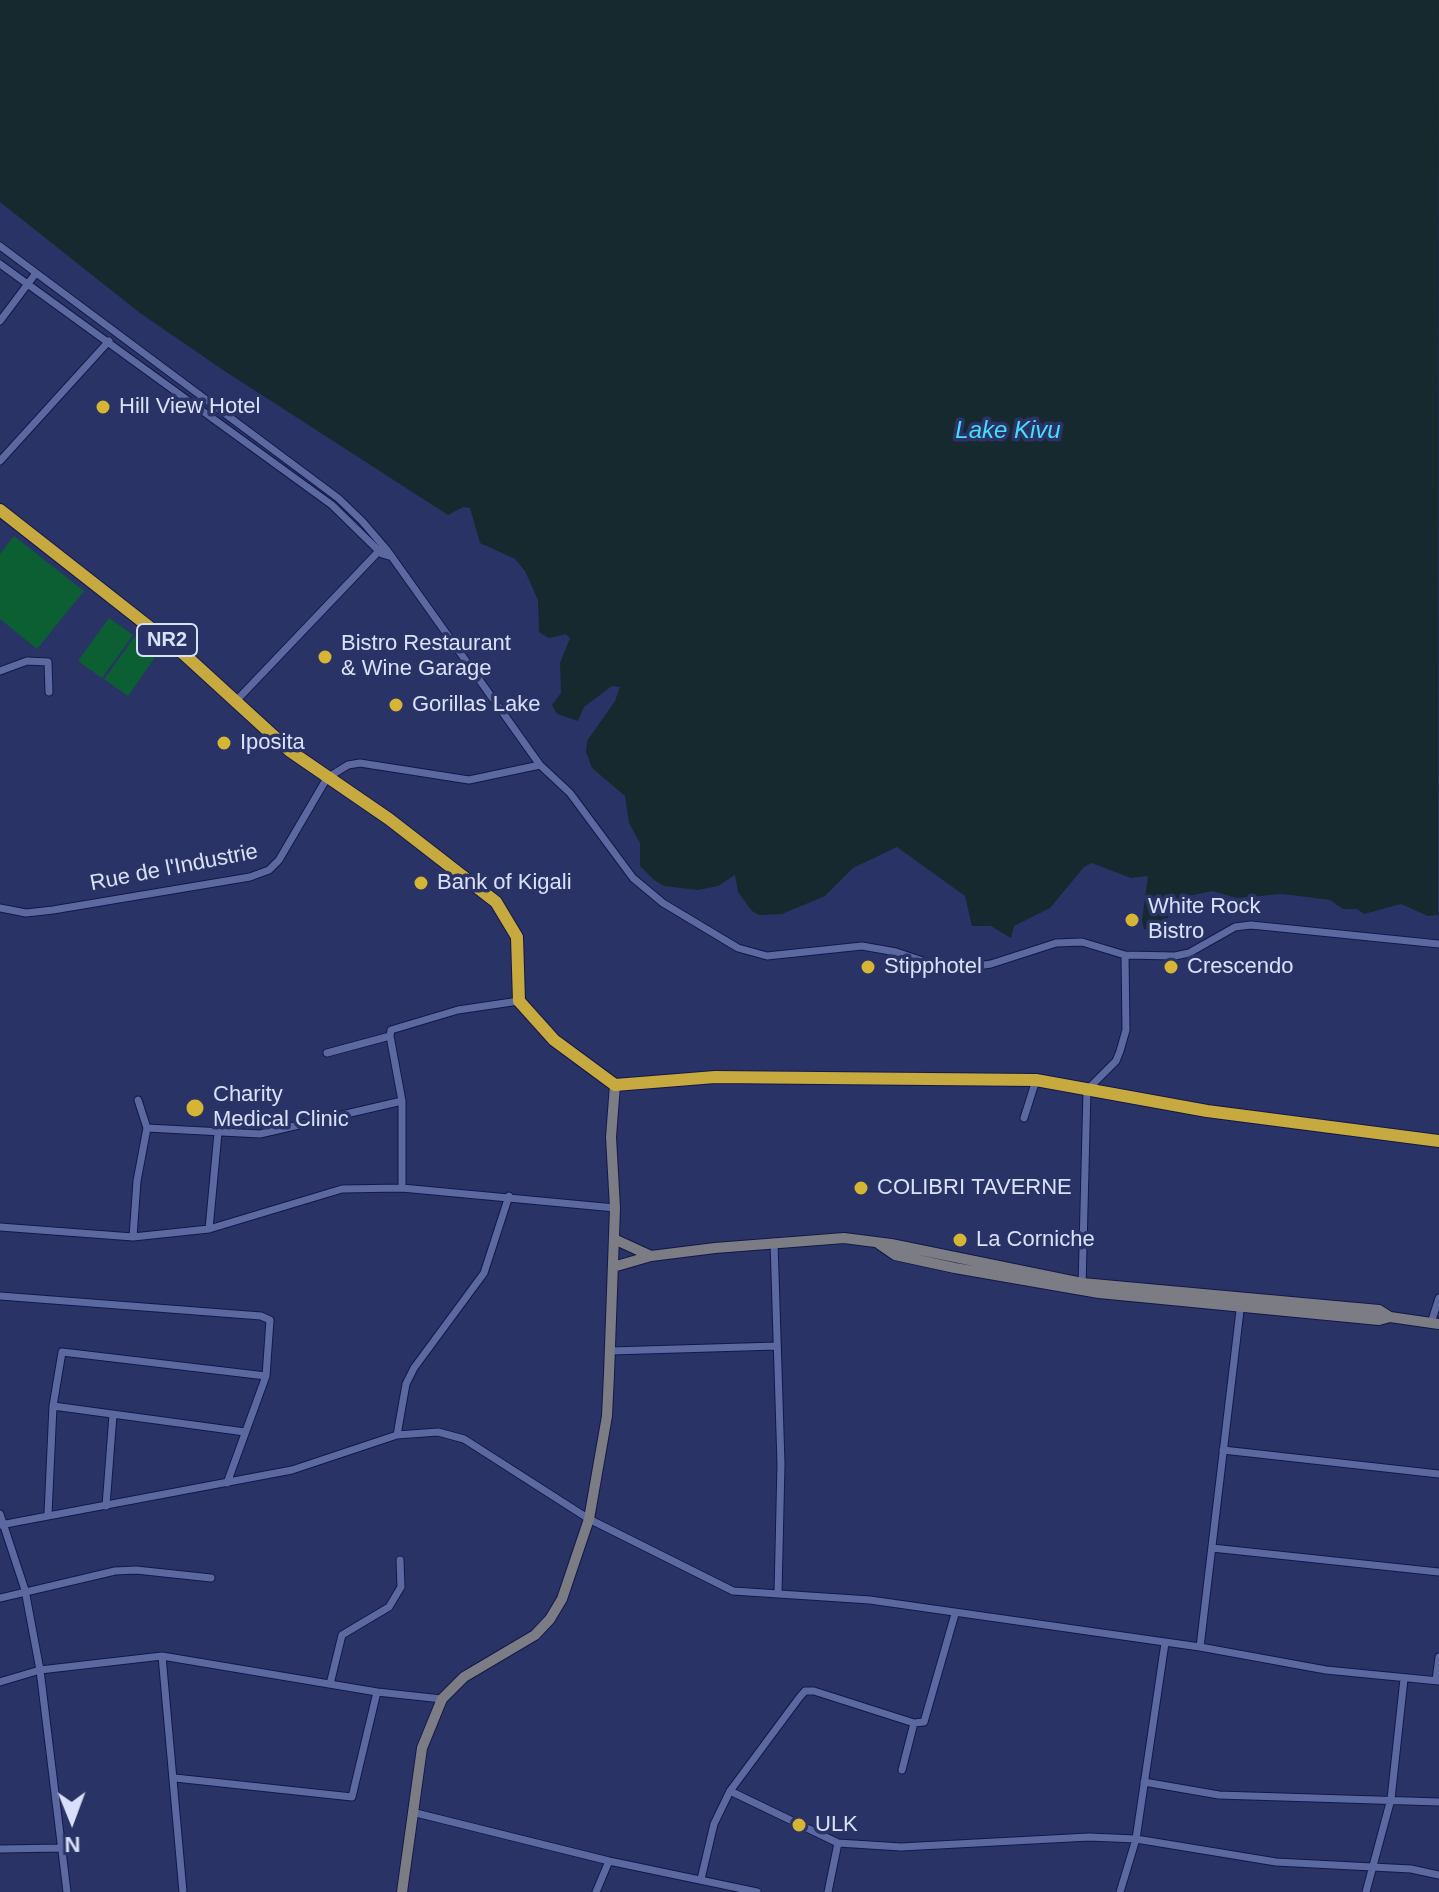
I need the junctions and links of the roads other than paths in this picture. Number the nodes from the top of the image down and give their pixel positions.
1 (0, 246) edge
2 (0, 264) edge
3 (36, 273) junction
4 (28, 285) junction
5 (0, 321) edge
6 (115, 334) junction
7 (108, 342) junction
8 (215, 415) junction
9 (277, 455) junction
10 (0, 461) edge
11 (272, 462) junction
12 (335, 502) junction
13 (0, 510) edge
14 (381, 549) junction
15 (0, 671) edge
16 (49, 692) dead end
17 (236, 701) junction
18 (540, 765) junction
19 (327, 778) junction
20 (0, 908) edge
21 (1439, 944) edge
22 (1125, 955) junction
23 (519, 1001) junction
24 (390, 1036) junction
25 (327, 1053) dead end
26 (1036, 1080) junction
27 (615, 1085) junction
28 (1087, 1090) junction
29 (138, 1100) dead end
30 (402, 1101) junction
31 (1024, 1118) dead end
32 (147, 1128) junction
33 (218, 1133) junction
34 (1439, 1141) edge
35 (402, 1188) junction
36 (509, 1196) junction
37 (615, 1208) junction
38 (0, 1227) edge
39 (209, 1229) junction
40 (133, 1237) junction
41 (614, 1239) junction
42 (774, 1242) junction
43 (651, 1256) junction
44 (613, 1267) junction
45 (1082, 1287) junction
46 (0, 1296) edge
47 (1439, 1298) edge
48 (1241, 1304) junction
49 (1435, 1324) edge
50 (777, 1346) junction
51 (611, 1351) junction
52 (266, 1376) junction
53 (53, 1406) junction
54 (113, 1415) junction
55 (245, 1432) junction
56 (397, 1435) junction
57 (1223, 1450) junction
58 (1439, 1474) edge
59 (227, 1483) junction
60 (106, 1506) junction
61 (0, 1514) edge
62 (48, 1514) junction
63 (589, 1519) junction
64 (2, 1525) edge
65 (1212, 1548) junction
66 (400, 1560) dead end
67 (1439, 1572) edge
68 (211, 1578) dead end
69 (25, 1590) junction
70 (778, 1593) junction
71 (0, 1598) edge
72 (955, 1614) junction
73 (1165, 1643) junction
74 (1200, 1647) junction
75 (162, 1656) junction
76 (1439, 1657) edge
77 (40, 1670) junction
78 (1404, 1679) junction
79 (1437, 1680) edge
80 (0, 1682) edge
81 (330, 1684) junction
82 (377, 1692) junction
83 (442, 1699) junction
84 (914, 1723) junction
85 (902, 1770) dead end
86 (175, 1778) junction
87 (1144, 1782) junction
88 (730, 1791) junction
89 (1391, 1799) junction
90 (1439, 1802) edge
91 (412, 1812) junction
92 (1136, 1839) junction
93 (838, 1843) junction
94 (63, 1848) junction
95 (0, 1849) edge
96 (609, 1861) junction
97 (1370, 1868) junction
98 (1439, 1875) edge
99 (701, 1879) junction
100 (67, 1892) edge
101 (183, 1892) edge
102 (402, 1892) edge
103 (596, 1892) edge
104 (757, 1892) edge
105 (828, 1892) edge
106 (1120, 1892) edge
107 (1366, 1892) edge

1 - 3 street
2 - 4 street
3 - 4 street
3 - 6 street
4 - 5 street
4 - 7 street
6 - 7 street
6 - 8 street
7 - 8 street
7 - 10 street
8 - 9 street
8 - 11 street
9 - 11 street
9 - 12 street
11 - 12 street
12 - 14 street
13 - 17 highway, NR2
14 - 17 street
14 - 18 street
15 - 16 street
17 - 19 highway, NR2
18 - 19 street
18 - 22 street
19 - 20 street, Rue de l'Industrie
19 - 23 highway
21 - 22 street
22 - 28 street
23 - 24 street
23 - 27 highway
24 - 25 street
24 - 30 street
26 - 27 highway
26 - 28 highway
26 - 31 street
27 - 37 street
28 - 34 highway
28 - 45 street
29 - 32 street
30 - 33 street
30 - 35 street
32 - 33 street
32 - 40 street
33 - 39 street
35 - 36 street
35 - 39 street
36 - 37 street
36 - 56 street
37 - 41 street
38 - 40 street
39 - 40 street
41 - 43 street
41 - 44 street
42 - 43 street
42 - 45 street
42 - 50 street
43 - 44 street
44 - 51 street
45 - 48 street
46 - 52 street
47 - 49 street
48 - 49 street
48 - 57 street
50 - 51 street
50 - 70 street
51 - 63 street
52 - 53 street
52 - 55 street
53 - 54 street
53 - 62 street
54 - 55 street
54 - 60 street
55 - 59 street
56 - 59 street
56 - 63 street
57 - 58 street
57 - 65 street
59 - 60 street
60 - 62 street
61 - 64 street
62 - 64 street
63 - 70 street
63 - 83 street
64 - 69 street
65 - 67 street
65 - 74 street
66 - 81 street
68 - 69 street
69 - 71 street
69 - 77 street
70 - 72 street
72 - 73 street
72 - 84 street
73 - 74 street
73 - 87 street
74 - 78 street
75 - 77 street
75 - 81 street
75 - 86 street
76 - 79 street
77 - 80 street
77 - 94 street
78 - 79 street
78 - 89 street
81 - 82 street
82 - 83 street
82 - 86 street
83 - 91 street
84 - 85 street
84 - 88 street
86 - 101 street
87 - 89 street
87 - 92 street
88 - 93 street
88 - 99 street
89 - 90 street
89 - 97 street
91 - 96 street
91 - 102 street
92 - 93 street
92 - 97 street
92 - 106 street
93 - 105 street
94 - 95 street
94 - 100 street
96 - 99 street
96 - 103 street
97 - 98 street
97 - 107 street
99 - 104 street

